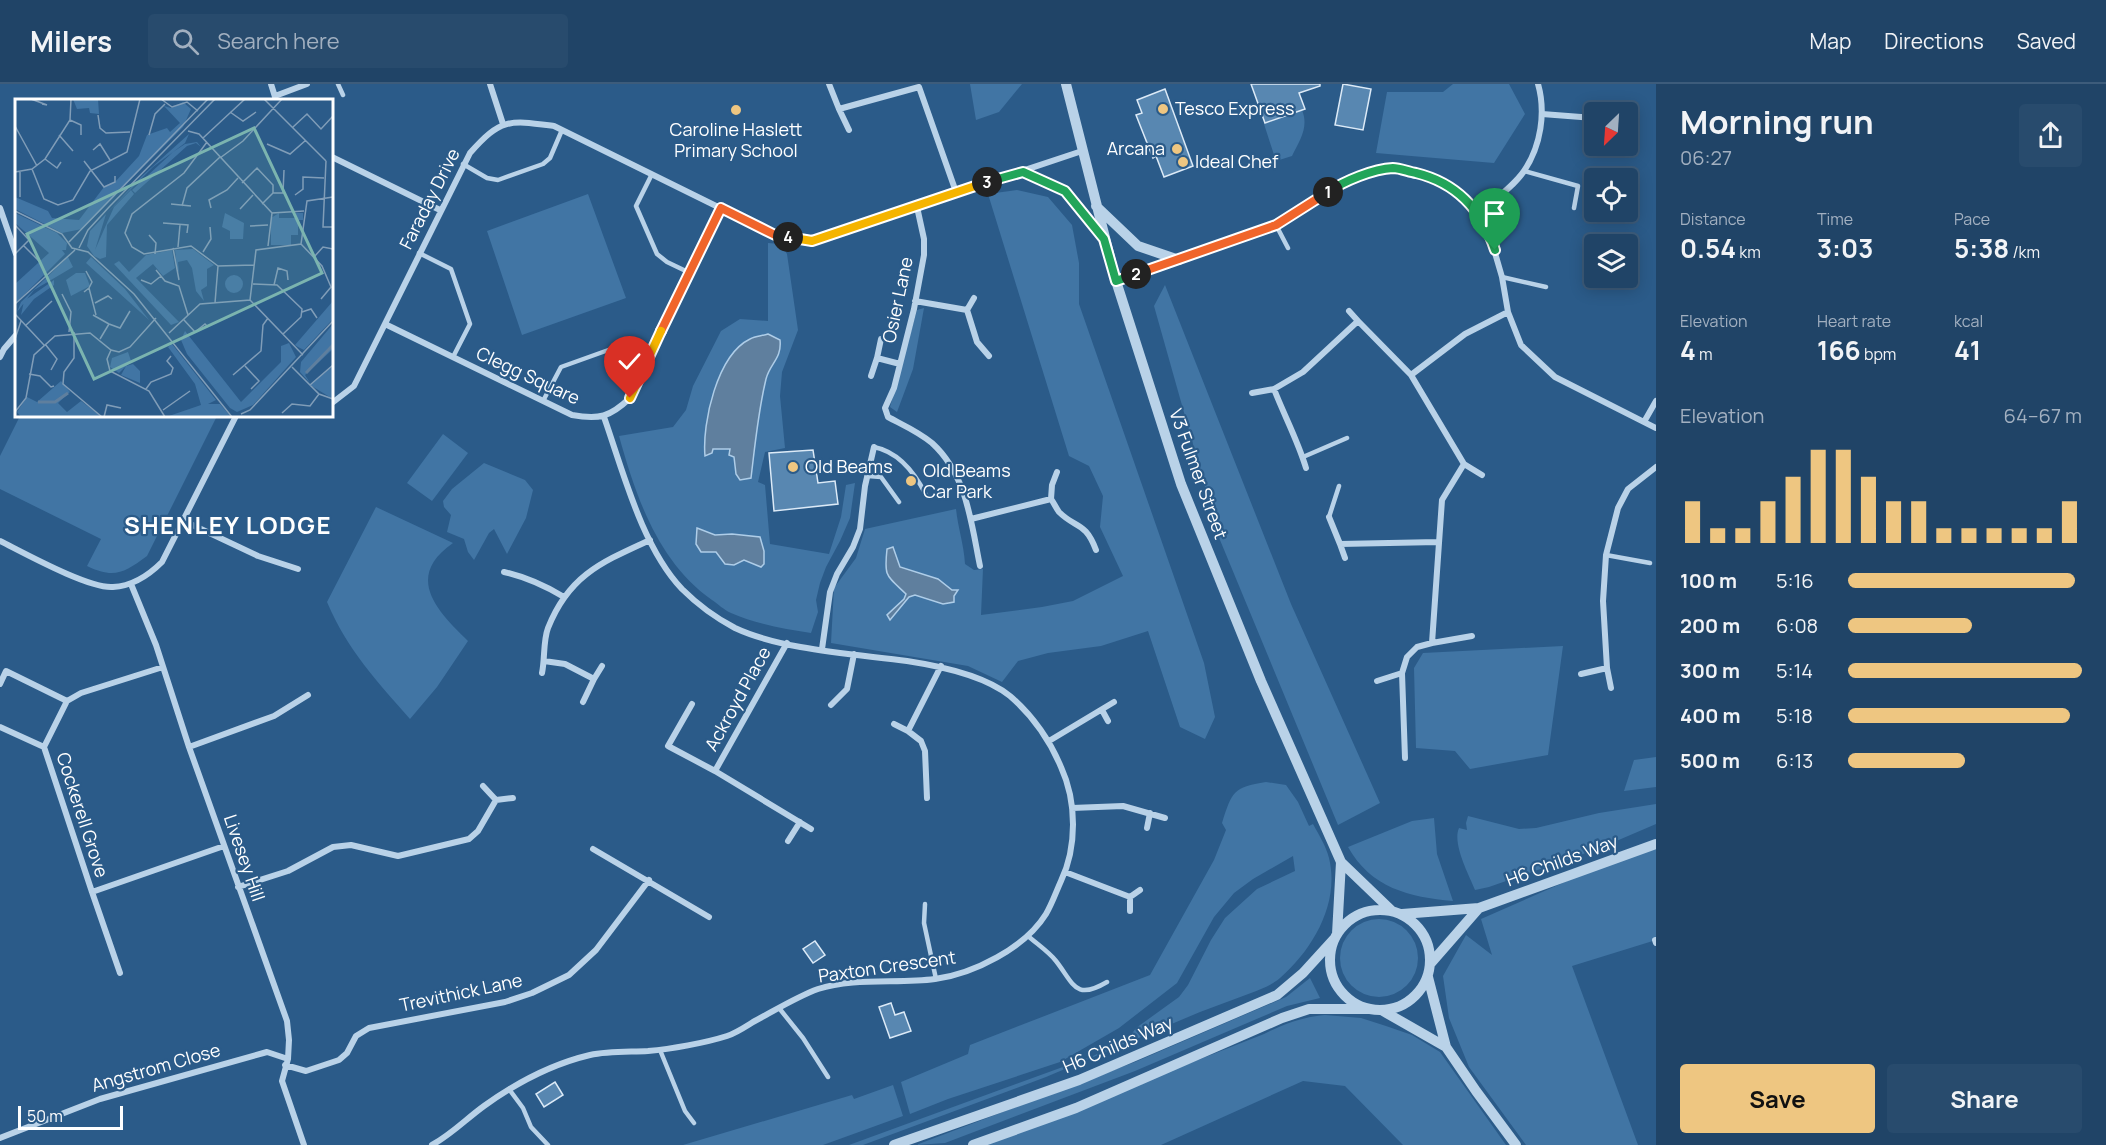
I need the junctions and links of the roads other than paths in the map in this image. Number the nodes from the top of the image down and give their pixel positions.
1 (271, 84) edge
2 (307, 84) edge
3 (338, 84) edge
4 (490, 84) edge
5 (829, 84) edge
6 (1066, 84) edge
7 (1538, 84) edge
8 (343, 95) dead end
9 (276, 98) edge
10 (840, 109) junction
11 (1542, 114) junction
12 (1584, 117) edge
13 (503, 124) junction
14 (562, 130) junction
15 (849, 130) dead end
16 (1081, 145) junction
17 (333, 157) edge
18 (463, 164) junction
19 (1524, 171) junction
20 (1023, 172) junction
21 (652, 174) junction
22 (956, 192) junction
23 (1096, 206) junction
24 (917, 207) junction
25 (0, 208) edge
26 (721, 208) junction
27 (1574, 208) dead end
28 (441, 210) junction
29 (1479, 213) junction
30 (1276, 225) junction
31 (1104, 239) junction
32 (15, 248) edge
33 (1288, 248) dead end
34 (419, 253) junction
35 (1179, 260) junction
36 (690, 273) junction
37 (1503, 277) junction
38 (1116, 281) junction
39 (1546, 287) dead end
40 (974, 298) dead end
41 (915, 301) junction
42 (967, 310) junction
43 (1349, 311) dead end
44 (1508, 312) junction
45 (1358, 321) junction
46 (385, 324) junction
47 (15, 336) edge
48 (881, 339) dead end
49 (989, 356) dead end
50 (0, 357) edge
51 (453, 357) junction
52 (877, 358) junction
53 (646, 364) junction
54 (900, 364) junction
55 (1411, 375) junction
56 (872, 376) dead end
57 (1274, 388) junction
58 (1252, 393) dead end
59 (543, 401) junction
60 (1656, 401) edge
61 (333, 402) edge
62 (236, 417) edge
63 (604, 417) junction
64 (1644, 422) junction
65 (1656, 428) edge
66 (1347, 438) dead end
67 (874, 447) joint
68 (1303, 457) junction
69 (1464, 464) junction
70 (1656, 467) edge
71 (1306, 468) dead end
72 (1057, 472) dead end
73 (1482, 475) dead end
74 (867, 476) junction
75 (1339, 486) dead end
76 (926, 495) dead end
77 (1052, 499) junction
78 (899, 502) dead end
79 (1329, 517) joint
80 (971, 519) junction
81 (184, 521) junction
82 (650, 540) junction
83 (0, 541) edge
84 (1438, 542) junction
85 (1340, 544) junction
86 (1096, 550) dead end
87 (1606, 555) junction
88 (1345, 558) dead end
89 (1650, 563) dead end
90 (980, 566) dead end
91 (298, 569) dead end
92 (504, 572) dead end
93 (131, 584) junction
94 (564, 597) junction
95 (1472, 636) dead end
96 (787, 643) junction
97 (1432, 643) junction
98 (822, 649) junction
99 (854, 654) junction
100 (544, 661) junction
101 (602, 666) dead end
102 (941, 666) junction
103 (163, 667) junction
104 (1607, 668) junction
105 (542, 673) dead end
106 (1402, 673) junction
107 (1581, 674) dead end
108 (594, 679) junction
109 (1377, 681) dead end
110 (0, 684) edge
111 (1611, 688) dead end
112 (308, 695) dead end
113 (67, 701) junction
114 (584, 702) dead end
115 (1114, 702) dead end
116 (692, 704) dead end
117 (831, 705) dead end
118 (1102, 710) junction
119 (1108, 721) dead end
120 (894, 724) dead end
121 (0, 727) edge
122 (908, 731) junction
123 (1049, 741) junction
124 (44, 747) junction
125 (189, 747) junction
126 (1405, 758) dead end
127 (715, 771) junction
128 (483, 786) dead end
129 (513, 798) dead end
130 (927, 798) dead end
131 (496, 800) junction
132 (1072, 808) junction
133 (1150, 813) junction
134 (1165, 818) dead end
135 (800, 822) junction
136 (1146, 828) dead end
137 (811, 829) dead end
138 (788, 841) dead end
139 (1656, 844) edge
140 (224, 846) junction
141 (593, 849) dead end
142 (1341, 862) junction
143 (1065, 872) junction
144 (649, 880) junction
145 (238, 887) junction
146 (1140, 890) dead end
147 (92, 892) junction
148 (1130, 897) junction
149 (925, 904) dead end
150 (1479, 908) junction
151 (1130, 911) dead end
152 (1397, 912) junction
153 (709, 917) dead end
154 (1028, 936) junction
155 (1335, 937) junction
156 (1431, 963) junction
157 (120, 973) dead end
158 (1428, 977) junction
159 (936, 979) junction
160 (1107, 982) dead end
161 (778, 1008) junction
162 (1369, 1010) junction
163 (1383, 1011) junction
164 (1446, 1047) junction
165 (660, 1050) junction
166 (287, 1062) junction
167 (828, 1077) dead end
168 (509, 1089) junction
169 (694, 1123) dead end
170 (0, 1138) edge
171 (304, 1145) edge
172 (432, 1145) edge
173 (548, 1145) edge
174 (894, 1145) edge
175 (973, 1145) edge
176 (1516, 1145) edge

1 - 9 street
2 - 9 street
3 - 8 lane
4 - 13 street
5 - 10 street
6 - 16 street, V3 Fulmer Street
7 - 11 street
10 - 15 street
10 - 22 street
11 - 12 street
11 - 19 street
13 - 14 street
13 - 18 street, Faraday Drive
14 - 18 lane
14 - 21 street
16 - 20 street
16 - 23 street, V3 Fulmer Street
17 - 28 street
18 - 28 street, Faraday Drive
19 - 27 lane
19 - 29 street
20 - 22 street
20 - 31 street
21 - 26 street
21 - 36 lane
22 - 24 street
23 - 31 street, V3 Fulmer Street
23 - 35 street
24 - 26 street
24 - 41 street, Osier Lane
25 - 32 street
26 - 36 street
28 - 34 street, Faraday Drive
29 - 30 street
29 - 37 street
30 - 33 lane
30 - 35 street
31 - 38 street, V3 Fulmer Street
34 - 46 street, Faraday Drive
34 - 51 lane
35 - 38 street
36 - 53 street
37 - 39 lane
37 - 44 street
38 - 142 street, V3 Fulmer Street
40 - 42 street
41 - 42 street
41 - 54 street, Osier Lane
42 - 49 street
43 - 45 street
44 - 55 street
44 - 64 street
45 - 55 street
45 - 57 street
46 - 51 street, Clegg Square
46 - 61 street, Faraday Drive
47 - 50 street
48 - 52 street, Osier Lane
51 - 59 street, Clegg Square
52 - 54 street, Osier Lane
52 - 56 street, Osier Lane
53 - 59 lane
53 - 63 street
54 - 80 street, Osier Lane
55 - 69 street
57 - 58 street
57 - 68 street
59 - 63 street, Clegg Square
60 - 64 street
62 - 81 street
63 - 82 street, Paxton Crescent
64 - 65 street
66 - 68 lane
67 - 74 street
67 - 76 lane
68 - 71 street
69 - 73 street
69 - 84 street
70 - 87 street
72 - 77 street
74 - 78 lane
74 - 98 street
75 - 79 lane
77 - 80 street
77 - 86 street
79 - 85 street
80 - 90 street, Osier Lane
81 - 91 street
81 - 93 street
82 - 94 street
82 - 96 street, Paxton Crescent
83 - 93 street
84 - 85 street
84 - 97 street
85 - 88 street
87 - 89 lane
87 - 104 street
92 - 94 street
93 - 103 street, Livesey Hill
94 - 100 street
95 - 97 street
96 - 98 street, Paxton Crescent
96 - 127 street, Ackroyd Place
97 - 106 street
98 - 99 street, Paxton Crescent
99 - 102 street, Paxton Crescent
99 - 117 street
100 - 105 street
100 - 108 street
101 - 108 street
102 - 122 street
102 - 123 street, Paxton Crescent
103 - 113 street
103 - 125 street, Livesey Hill
104 - 107 street
104 - 111 street
106 - 109 street
106 - 126 street
108 - 114 street
110 - 113 street
112 - 125 street
113 - 124 street, Cockerell Grove
115 - 118 street
116 - 127 street, Ackroyd Place
118 - 119 street
118 - 123 street
120 - 122 street
121 - 124 street, Cockerell Grove
122 - 130 street
123 - 132 street, Paxton Crescent
124 - 147 street, Cockerell Grove
125 - 140 street, Livesey Hill
127 - 135 street, Ackroyd Place
128 - 131 street
129 - 131 street
131 - 145 street
132 - 133 street
132 - 143 street, Paxton Crescent
133 - 134 street
133 - 136 street
135 - 137 street, Ackroyd Place
135 - 138 street
139 - 150 street, H6 Childs Way
140 - 145 street, Livesey Hill
140 - 147 street, Cockerell Grove
141 - 144 street
142 - 152 street, V3 Fulmer Street
142 - 155 street, V3 Fulmer Street
143 - 148 street
143 - 154 street, Paxton Crescent
144 - 153 street
144 - 166 street, Trevithick Lane
145 - 166 street, Livesey Hill
146 - 148 street
147 - 157 street, Cockerell Grove
148 - 151 street
149 - 159 lane
150 - 152 street, H6 Childs Way
150 - 156 street, H6 Childs Way
152 - 155 street
152 - 156 street
154 - 159 street, Paxton Crescent
154 - 160 lane
155 - 162 street
155 - 174 street, H6 Childs Way
156 - 158 street
158 - 163 street
158 - 164 street
159 - 161 street, Paxton Crescent
161 - 165 street, Paxton Crescent
161 - 167 lane
162 - 163 street
162 - 175 street
163 - 164 street
164 - 176 street
165 - 168 street, Paxton Crescent
165 - 169 lane
166 - 170 street, Angstrom Close
166 - 171 street, Livesey Hill
168 - 172 street, Paxton Crescent
168 - 173 lane

